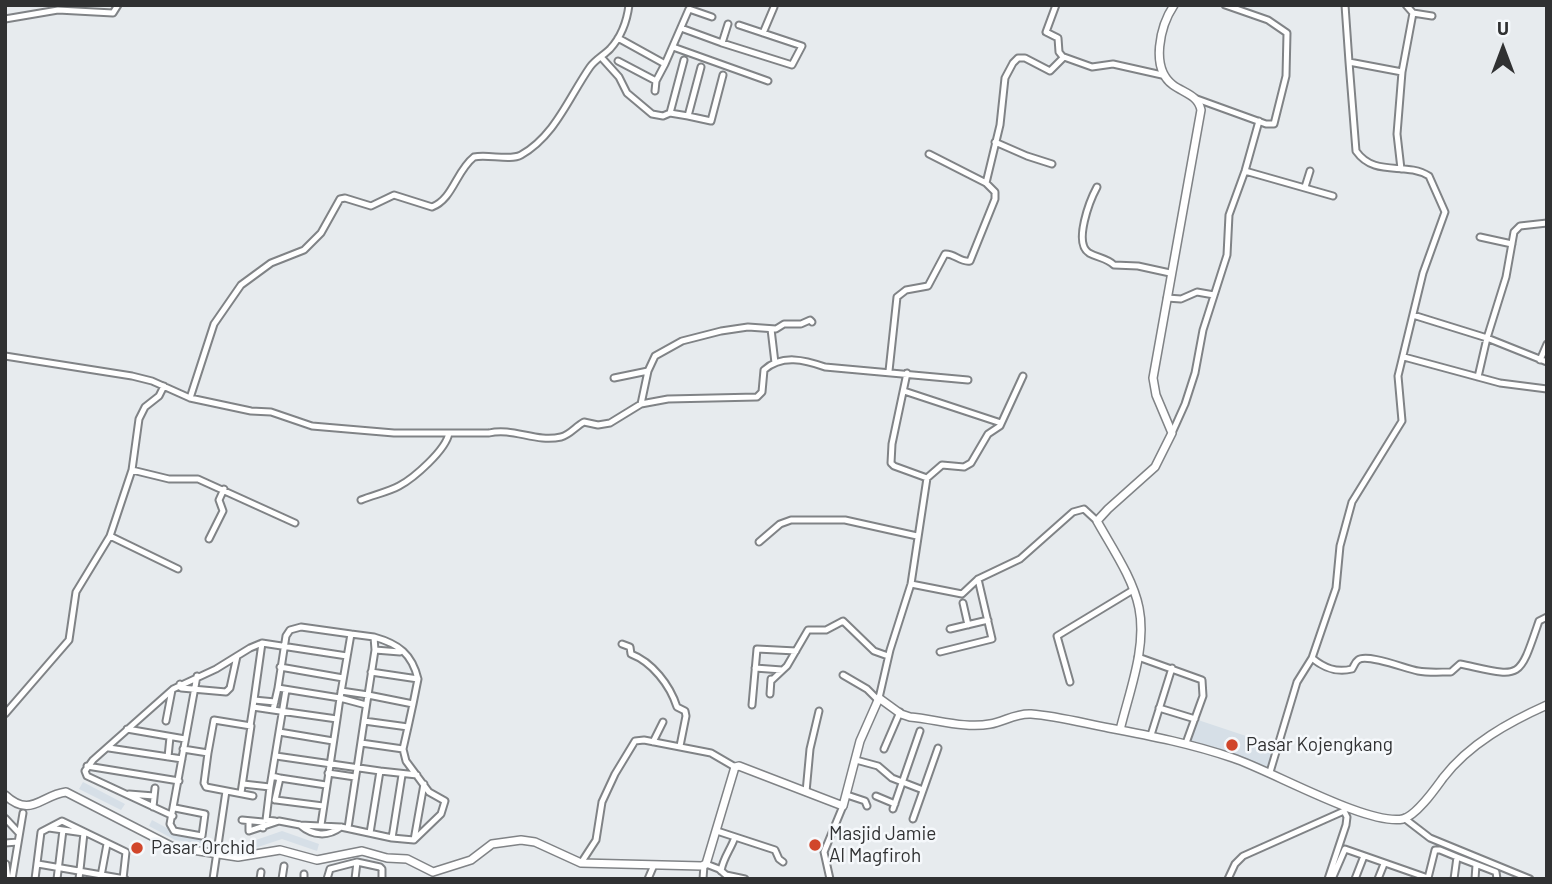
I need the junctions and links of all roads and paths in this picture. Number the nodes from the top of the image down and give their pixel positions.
1 (118, 5) edge
2 (629, 5) edge
3 (1056, 5) edge
4 (1174, 5) edge
5 (1225, 5) edge
6 (1345, 5) edge
7 (1406, 5) edge
8 (774, 7) dead end
9 (1413, 13) junction
10 (1432, 16) dead end
11 (712, 17) dead end
12 (5, 19) edge
13 (728, 24) dead end
14 (739, 25) dead end
15 (681, 28) junction
16 (763, 33) junction
17 (618, 38) junction
18 (722, 43) junction
19 (673, 47) junction
20 (601, 57) junction
21 (1063, 57) junction
22 (684, 60) dead end
23 (618, 61) dead end
24 (1349, 62) junction
25 (665, 64) junction
26 (701, 67) dead end
27 (1402, 72) junction
28 (723, 75) dead end
29 (1162, 75) junction
30 (656, 81) junction
31 (768, 81) dead end
32 (655, 91) dead end
33 (1195, 99) junction
34 (670, 113) junction
35 (688, 116) junction
36 (1259, 121) junction
37 (995, 142) junction
38 (929, 155) dead end
39 (1052, 164) dead end
40 (1401, 169) junction
41 (1245, 171) junction
42 (1310, 171) dead end
43 (986, 183) junction
44 (1097, 187) dead end
45 (1306, 187) junction
46 (1333, 196) dead end
47 (1547, 223) edge
48 (1480, 237) dead end
49 (1512, 244) junction
50 (1170, 273) junction
51 (1214, 295) junction
52 (1167, 298) junction
53 (1413, 315) junction
54 (812, 322) dead end
55 (771, 329) junction
56 (1487, 338) junction
57 (1547, 344) edge
58 (5, 356) edge
59 (1404, 357) junction
60 (1544, 361) edge
61 (775, 363) junction
62 (648, 371) junction
63 (889, 371) junction
64 (907, 373) junction
65 (1023, 376) dead end
66 (1478, 377) junction
67 (614, 378) dead end
68 (968, 380) dead end
69 (164, 386) junction
70 (1547, 389) edge
71 (904, 391) junction
72 (190, 398) junction
73 (641, 404) junction
74 (1002, 422) junction
75 (449, 433) junction
76 (1172, 433) junction
77 (132, 470) junction
78 (927, 478) junction
79 (224, 489) junction
80 (361, 500) dead end
81 (1097, 521) junction
82 (295, 523) dead end
83 (110, 536) junction
84 (917, 536) junction
85 (209, 539) dead end
86 (759, 542) dead end
87 (178, 569) dead end
88 (978, 579) junction
89 (911, 584) junction
90 (1133, 590) junction
91 (963, 603) dead end
92 (1547, 617) edge
93 (988, 620) junction
94 (968, 625) junction
95 (950, 629) dead end
96 (351, 634) junction
97 (374, 637) junction
98 (262, 643) junction
99 (622, 644) dead end
100 (284, 647) junction
101 (375, 650) junction
102 (796, 651) junction
103 (404, 652) junction
104 (940, 652) dead end
105 (237, 656) junction
106 (347, 656) junction
107 (888, 656) junction
108 (1138, 657) junction
109 (1312, 658) junction
110 (281, 667) junction
111 (755, 668) junction
112 (1172, 668) junction
113 (771, 669) junction
114 (782, 670) junction
115 (371, 672) junction
116 (843, 675) dead end
117 (197, 676) junction
118 (343, 678) junction
119 (418, 680) junction
120 (771, 681) junction
121 (1070, 682) dead end
122 (180, 684) junction
123 (173, 688) junction
124 (278, 688) junction
125 (286, 690) junction
126 (192, 691) junction
127 (770, 694) dead end
128 (340, 695) junction
129 (368, 695) junction
130 (878, 699) junction
131 (275, 702) junction
132 (253, 704) junction
133 (413, 704) junction
134 (366, 705) junction
135 (752, 705) dead end
136 (1547, 705) edge
137 (1159, 708) junction
138 (150, 709) junction
139 (273, 710) junction
140 (281, 711) junction
141 (819, 711) dead end
142 (167, 712) junction
143 (900, 712) junction
144 (5, 714) edge
145 (337, 719) junction
146 (1195, 719) junction
147 (166, 721) dead end
148 (364, 721) junction
149 (663, 722) dead end
150 (250, 726) junction
151 (408, 727) junction
152 (127, 729) junction
153 (1120, 730) junction
154 (920, 731) dead end
155 (279, 733) junction
156 (1151, 736) junction
157 (170, 737) junction
158 (185, 739) junction
159 (333, 741) junction
160 (653, 742) junction
161 (360, 743) junction
162 (1186, 743) junction
163 (680, 746) junction
164 (109, 747) junction
165 (938, 748) dead end
166 (183, 749) junction
167 (403, 749) junction
168 (884, 749) dead end
169 (208, 753) junction
170 (276, 756) junction
171 (168, 757) junction
172 (182, 759) junction
173 (856, 760) junction
174 (330, 764) junction
175 (87, 766) junction
176 (735, 767) junction
177 (357, 768) junction
178 (103, 769) junction
179 (380, 771) junction
180 (1270, 772) junction
181 (328, 773) junction
182 (402, 775) junction
183 (416, 775) junction
184 (272, 776) junction
185 (355, 777) junction
186 (280, 778) junction
187 (179, 781) junction
188 (101, 782) junction
189 (424, 782) junction
190 (902, 783) junction
191 (243, 784) junction
192 (326, 785) junction
193 (270, 787) junction
194 (155, 788) dead end
195 (923, 790) junction
196 (226, 791) junction
197 (806, 792) junction
198 (241, 793) junction
199 (123, 794) junction
200 (5, 795) edge
201 (847, 795) junction
202 (153, 796) junction
203 (253, 796) dead end
204 (876, 796) dead end
205 (268, 799) junction
206 (276, 800) junction
207 (323, 806) junction
208 (843, 806) junction
209 (867, 806) dead end
210 (153, 807) junction
211 (174, 808) junction
212 (1346, 809) junction
213 (23, 813) dead end
214 (173, 816) junction
215 (1404, 818) junction
216 (913, 819) dead end
217 (6, 820) edge
218 (264, 823) junction
219 (300, 825) junction
220 (321, 825) junction
221 (341, 827) junction
222 (49, 828) junction
223 (348, 828) junction
224 (63, 830) junction
225 (717, 831) junction
226 (19, 833) junction
227 (85, 833) junction
228 (370, 833) junction
229 (735, 836) junction
230 (392, 838) junction
231 (414, 839) junction
232 (18, 842) junction
233 (5, 843) edge
234 (107, 844) junction
235 (218, 854) junction
236 (1364, 856) junction
237 (1457, 857) junction
238 (15, 862) junction
239 (357, 862) junction
240 (783, 862) dead end
241 (581, 863) junction
242 (6, 864) edge
243 (38, 864) junction
244 (654, 864) junction
245 (705, 864) junction
246 (1384, 864) junction
247 (1476, 865) junction
248 (284, 866) dead end
249 (59, 867) junction
250 (80, 871) junction
251 (721, 871) junction
252 (101, 877) edge
253 (1426, 878) edge
254 (10, 879) edge
255 (35, 879) edge
256 (57, 879) edge
257 (79, 879) edge
258 (124, 879) edge
259 (213, 879) edge
260 (282, 879) edge
261 (327, 879) edge
262 (355, 879) edge
263 (382, 879) edge
264 (648, 879) edge
265 (703, 879) edge
266 (745, 879) edge
267 (830, 879) edge
268 (1228, 879) edge
269 (1330, 879) edge
270 (1355, 879) edge
271 (1378, 879) edge
272 (1454, 879) edge
273 (1475, 879) edge
274 (1497, 879) edge
275 (1530, 879) edge

1 - 12 street
2 - 17 street
3 - 21 street
4 - 29 street
5 - 36 street
6 - 24 street
7 - 9 street
8 - 16 street
9 - 10 street
9 - 27 street
11 - 15 street
13 - 18 street
14 - 16 street
15 - 18 street
15 - 19 street
16 - 18 street
17 - 20 street
17 - 25 street
19 - 25 street
19 - 31 street
20 - 34 street
20 - 72 street
21 - 29 street
21 - 37 street
22 - 34 street
23 - 30 street
24 - 27 street
24 - 40 street
25 - 30 street
26 - 35 street
27 - 40 street
28 - 35 street
29 - 33 street
30 - 32 street
33 - 36 street
33 - 50 street
34 - 35 street
36 - 41 street
37 - 39 street
37 - 43 street
38 - 43 street
40 - 53 street
41 - 45 street
41 - 51 street
42 - 45 street
43 - 63 street
44 - 50 street
45 - 46 street
47 - 49 street
48 - 49 street
49 - 56 street
50 - 52 street
51 - 52 street
51 - 76 street
52 - 76 street
53 - 56 street
53 - 59 street
54 - 55 street
55 - 61 street
55 - 62 street
56 - 60 street
56 - 66 street
57 - 60 street
58 - 69 street
59 - 66 street
59 - 109 street
61 - 63 street
61 - 73 street
62 - 67 street
62 - 73 street
63 - 64 street
64 - 68 street
64 - 71 street
65 - 74 street
66 - 70 street
69 - 72 street
69 - 77 street
71 - 74 street
71 - 78 street
72 - 75 street
73 - 75 street
74 - 78 street
75 - 80 street
76 - 81 street
77 - 79 street
77 - 83 street
78 - 84 street
79 - 82 street
79 - 85 street
81 - 88 street
81 - 90 street
83 - 87 street
83 - 144 street
84 - 86 street
84 - 89 street
88 - 89 street
88 - 93 street
89 - 107 street
90 - 108 street
90 - 121 street
91 - 94 street
92 - 109 street
93 - 94 street
93 - 104 street
94 - 95 street
96 - 97 street
96 - 100 street
96 - 106 street
97 - 101 street
97 - 103 street
98 - 100 street
98 - 105 street
98 - 132 street
99 - 163 street
100 - 106 street
100 - 110 street
101 - 103 street
101 - 115 street
102 - 107 street
102 - 111 street
102 - 114 street
103 - 119 street
105 - 117 street
105 - 126 street
106 - 118 street
107 - 130 street
108 - 112 street
108 - 153 street
109 - 180 street
110 - 118 street
110 - 124 street
111 - 113 street
111 - 135 street
112 - 137 street
112 - 146 street
113 - 114 street
113 - 120 street
114 - 120 street
115 - 119 street
115 - 129 street
116 - 130 street
117 - 122 street
117 - 126 street
118 - 128 street
119 - 133 street
120 - 127 street
122 - 123 street
122 - 126 street
123 - 138 street
123 - 142 street
124 - 125 street
124 - 131 street
125 - 128 street
125 - 140 street
126 - 158 street
128 - 129 street
128 - 134 street
128 - 145 street
129 - 133 street
129 - 134 street
130 - 143 street
130 - 173 street
131 - 132 street
131 - 139 street
132 - 139 street
132 - 150 street
133 - 151 street
134 - 148 street
136 - 215 street
137 - 146 street
137 - 156 street
138 - 142 street
138 - 152 street
139 - 140 street
140 - 145 street
140 - 155 street
141 - 197 street
142 - 147 street
143 - 153 street
143 - 168 street
145 - 159 street
146 - 162 street
148 - 151 street
148 - 161 street
149 - 160 street
150 - 169 street
150 - 191 street
151 - 167 street
152 - 157 street
152 - 164 street
153 - 156 street
154 - 190 street
155 - 159 street
155 - 170 street
156 - 162 street
157 - 158 street
157 - 171 street
158 - 166 street
159 - 174 street
160 - 163 street
160 - 241 street
161 - 167 street
161 - 177 street
162 - 180 street
163 - 176 street
164 - 171 street
164 - 175 street
165 - 195 street
166 - 169 street
166 - 172 street
167 - 183 street
169 - 196 street
170 - 174 street
170 - 184 street
171 - 172 street
172 - 187 street
173 - 190 street
173 - 201 street
174 - 177 street
174 - 181 street
175 - 178 street
175 - 188 street
176 - 197 street
176 - 225 street
177 - 179 street
177 - 185 street
178 - 187 street
178 - 188 street
179 - 182 street
179 - 228 street
180 - 212 street
181 - 185 street
181 - 192 street
182 - 183 street
182 - 230 street
183 - 189 street
184 - 186 street
184 - 193 street
185 - 223 street
186 - 192 street
186 - 206 street
187 - 211 street
188 - 199 street
189 - 231 street
189 - 231 street
190 - 195 street
190 - 204 street
191 - 193 street
191 - 198 street
192 - 207 street
193 - 205 street
194 - 202 street
195 - 216 street
196 - 198 street
196 - 235 street
197 - 208 street
198 - 203 street
199 - 202 street
199 - 210 street
200 - 235 street
201 - 208 street
201 - 209 street
202 - 210 street
205 - 206 street
205 - 218 street
206 - 207 street
207 - 220 street
208 - 267 street
210 - 214 street
211 - 214 street
211 - 214 street
212 - 215 street
212 - 268 street
212 - 269 street
213 - 226 street
215 - 275 street
217 - 226 street
218 - 218 street
218 - 219 street
219 - 220 street
219 - 221 street
220 - 221 street
221 - 223 street
222 - 224 street
222 - 227 street
222 - 243 street
223 - 228 street
224 - 227 street
224 - 249 street
225 - 229 street
225 - 245 street
226 - 232 street
227 - 234 street
227 - 250 street
228 - 230 street
229 - 240 street
229 - 251 street
230 - 231 street
232 - 233 street
232 - 238 street
234 - 252 street
234 - 258 street
235 - 241 street
235 - 259 street
236 - 246 street
236 - 269 street
236 - 270 street
237 - 247 street
237 - 253 street
237 - 272 street
238 - 242 street
238 - 254 street
239 - 261 street
239 - 262 street
239 - 263 street
241 - 244 street
242 - 254 street
243 - 249 street
243 - 255 street
244 - 245 street
244 - 264 street
245 - 251 street
245 - 265 street
246 - 253 street
246 - 271 street
247 - 273 street
247 - 274 street
248 - 260 street
249 - 250 street
249 - 256 street
250 - 252 street
250 - 257 street
251 - 266 street
252 - 258 street

